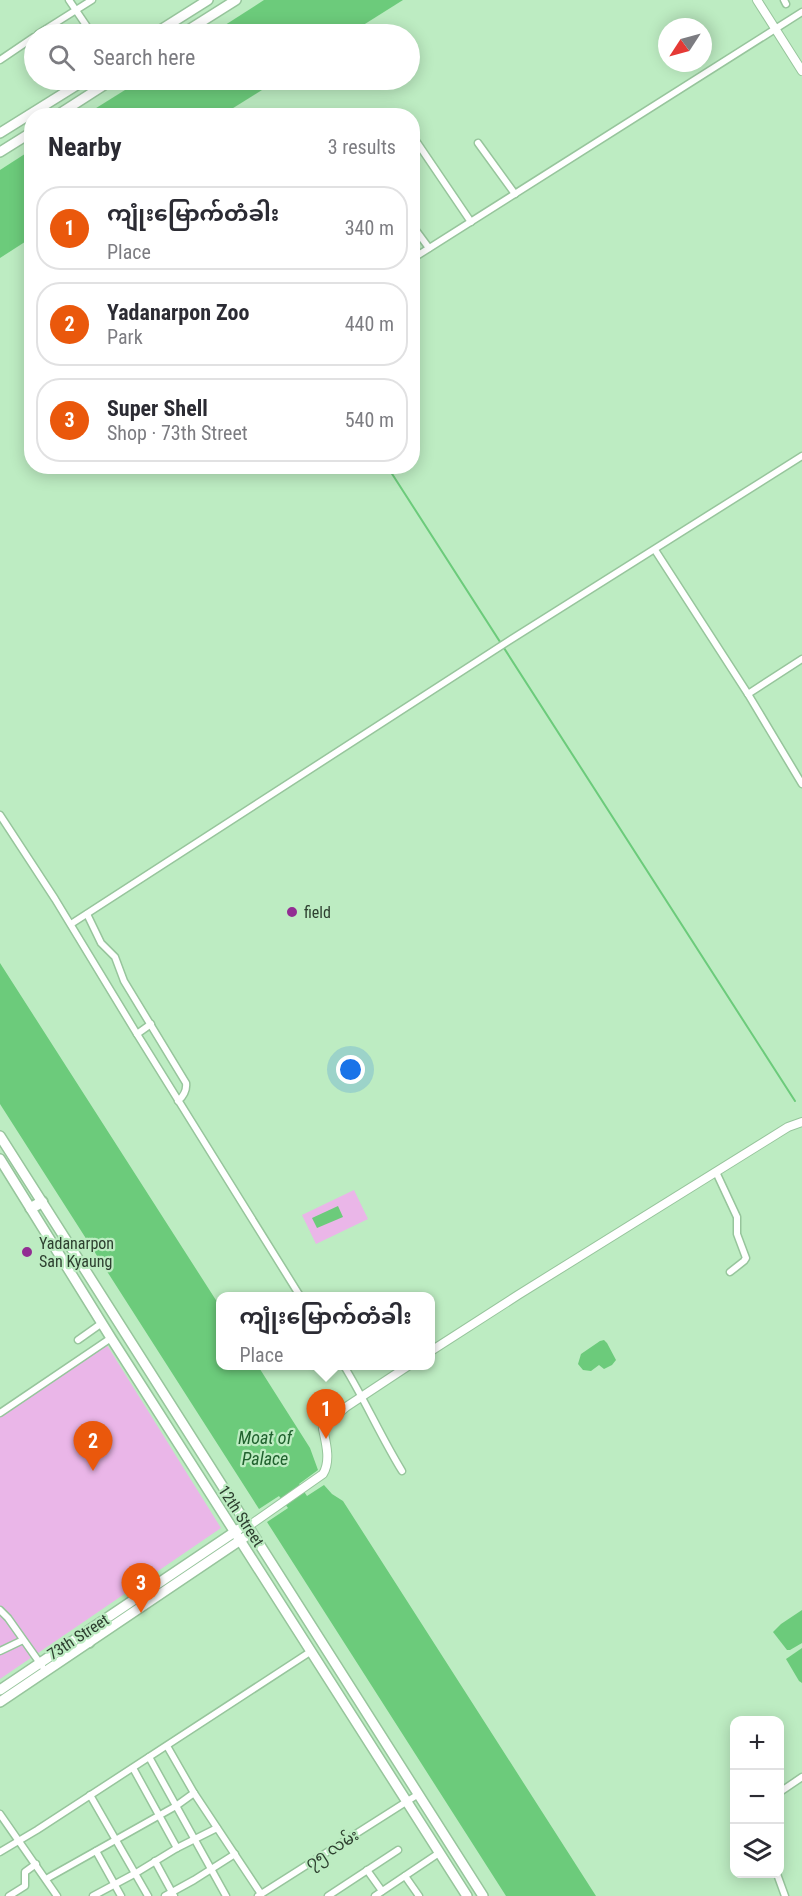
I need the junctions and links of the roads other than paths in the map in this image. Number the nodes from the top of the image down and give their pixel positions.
1 (69, 0) edge
2 (92, 0) edge
3 (208, 0) edge
4 (236, 0) edge
5 (757, 0) edge
6 (75, 10) junction
7 (802, 12) edge
8 (54, 24) edge
9 (85, 24) edge
10 (170, 24) edge
11 (198, 24) edge
12 (775, 29) junction
13 (24, 44) edge
14 (0, 60) edge
15 (802, 71) edge
16 (69, 90) edge
17 (96, 90) edge
18 (40, 108) edge
19 (68, 108) edge
20 (24, 118) edge
21 (0, 133) edge
22 (24, 137) edge
23 (478, 142) dead end
24 (420, 147) edge
25 (0, 152) edge
26 (515, 194) junction
27 (471, 222) junction
28 (420, 236) edge
29 (429, 248) junction
30 (420, 254) edge
31 (802, 456) edge
32 (655, 549) junction
33 (802, 659) edge
34 (748, 694) junction
35 (802, 784) edge
36 (0, 815) edge
37 (87, 914) junction
38 (70, 924) junction
39 (151, 1024) junction
40 (137, 1034) junction
41 (178, 1101) junction
42 (802, 1122) edge
43 (0, 1136) edge
44 (0, 1159) edge
45 (716, 1172) junction
46 (42, 1202) junction
47 (31, 1209) junction
48 (730, 1272) dead end
49 (297, 1292) edge
50 (102, 1323) junction
51 (111, 1338) junction
52 (78, 1340) dead end
53 (435, 1348) edge
54 (347, 1370) edge
55 (401, 1370) edge
56 (363, 1396) junction
57 (0, 1413) edge
58 (402, 1471) dead end
59 (250, 1526) junction
60 (237, 1536) junction
61 (0, 1610) edge
62 (87, 1638) junction
63 (23, 1640) junction
64 (0, 1651) edge
65 (310, 1652) junction
66 (39, 1662) junction
67 (46, 1671) junction
68 (0, 1690) edge
69 (0, 1702) edge
70 (167, 1746) junction
71 (149, 1757) junction
72 (133, 1768) junction
73 (802, 1778) edge
74 (784, 1789) edge
75 (194, 1794) junction
76 (90, 1795) junction
77 (417, 1795) junction
78 (406, 1802) junction
79 (176, 1806) junction
80 (2, 1816) edge
81 (158, 1816) junction
82 (217, 1828) junction
83 (116, 1840) junction
84 (195, 1840) junction
85 (20, 1841) junction
86 (177, 1848) junction
87 (398, 1850) dead end
88 (96, 1851) junction
89 (0, 1852) edge
90 (439, 1853) junction
91 (235, 1854) junction
92 (155, 1861) junction
93 (36, 1864) junction
94 (212, 1870) junction
95 (367, 1870) junction
96 (136, 1873) junction
97 (405, 1876) junction
98 (778, 1878) edge
99 (46, 1879) junction
100 (114, 1884) junction
101 (382, 1891) junction
102 (173, 1894) edge
103 (262, 1895) edge
104 (9, 1896) edge
105 (57, 1896) edge
106 (93, 1896) edge
107 (121, 1896) edge
108 (148, 1896) edge
109 (165, 1896) edge
110 (226, 1896) edge
111 (328, 1896) edge
112 (375, 1896) edge
113 (419, 1896) edge
114 (467, 1896) edge
115 (483, 1896) edge
116 (785, 1896) edge

1 - 6 street
2 - 6 street
3 - 10 main road
4 - 11 main road
5 - 12 street
6 - 8 street
6 - 9 street
7 - 12 street
12 - 15 street
12 - 26 street
13 - 14 street
16 - 18 main road
17 - 19 main road
20 - 21 main road
22 - 25 main road
23 - 26 street
24 - 27 street
26 - 27 street
27 - 29 street
28 - 29 street
29 - 30 street
31 - 32 street
32 - 34 street
32 - 37 street
33 - 34 street
34 - 35 street
36 - 38 street
37 - 38 street
37 - 39 street
38 - 40 street
39 - 40 street
39 - 41 street
40 - 41 street
41 - 49 street
42 - 45 street
43 - 46 main road, 12th Street
44 - 47 main road, 12th Street
45 - 48 street
45 - 53 street
46 - 47 highway
46 - 59 main road, 12th Street
47 - 50 main road, 12th Street
50 - 51 main road, 12th Street
50 - 52 street
51 - 57 street
51 - 60 main road, 12th Street
54 - 56 street
55 - 56 street
56 - 58 street
56 - 59 street
59 - 60 main road, 73th Street
59 - 77 main road, 12th Street
60 - 62 main road, 73th Street
60 - 65 main road, 12th Street
61 - 63 street
62 - 66 main road, 73th Street
62 - 67 main road, 73th Street
63 - 64 street
63 - 66 street
65 - 70 street
65 - 78 main road, 12th Street
66 - 67 street
66 - 68 main road, 73th Street
67 - 69 main road, 73th Street
70 - 71 street
70 - 75 street
71 - 72 street
71 - 79 street
72 - 76 street
72 - 81 street
73 - 74 street
75 - 79 street
75 - 82 street
76 - 83 street
76 - 85 street
77 - 78 street, ၇၅ လမ်း
77 - 115 main road, 12th Street
78 - 90 main road, 12th Street
78 - 103 street, ၇၅ လမ်း
79 - 81 street
79 - 84 street
80 - 85 street
81 - 83 street
81 - 86 street
82 - 84 street
82 - 91 street
83 - 88 street
83 - 96 street
84 - 86 street
84 - 94 street
85 - 89 street
85 - 93 street
86 - 92 street
87 - 95 street
88 - 99 street
88 - 100 street
90 - 97 street
90 - 114 main road, 12th Street
91 - 94 street
91 - 103 street
92 - 96 street
92 - 102 street
93 - 99 street
93 - 104 street
94 - 102 street
94 - 110 street
95 - 101 street
95 - 111 street
96 - 100 street
96 - 108 street
97 - 101 street
97 - 113 street
98 - 116 street
99 - 105 street
100 - 106 street
100 - 107 street
101 - 112 street
102 - 109 street

